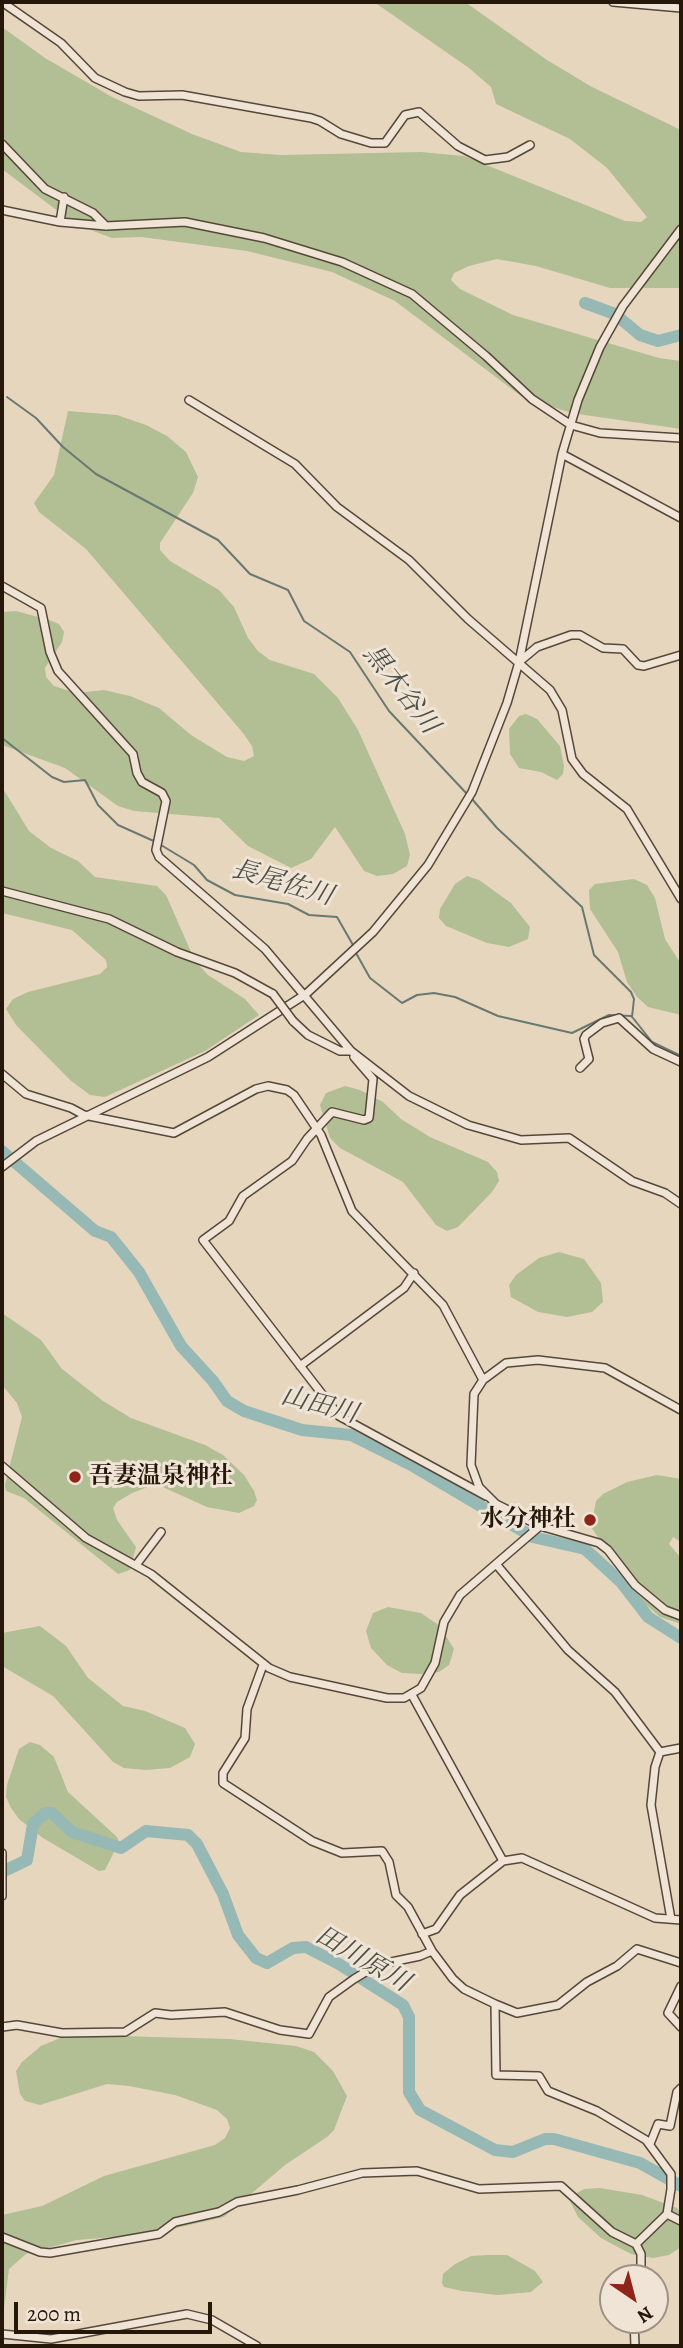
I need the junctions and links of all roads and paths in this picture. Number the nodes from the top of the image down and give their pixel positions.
1 (2, 2) edge
2 (613, 2) edge
3 (681, 8) edge
4 (2, 144) edge
5 (530, 145) dead end
6 (64, 197) junction
7 (2, 210) edge
8 (60, 222) junction
9 (106, 226) junction
10 (681, 229) edge
11 (189, 400) dead end
12 (570, 425) junction
13 (681, 438) edge
14 (562, 454) junction
15 (681, 518) edge
16 (2, 586) edge
17 (681, 655) edge
18 (519, 662) junction
19 (2, 891) edge
20 (681, 899) edge
21 (309, 991) junction
22 (351, 1051) junction
23 (681, 1062) edge
24 (580, 1068) dead end
25 (2, 1074) edge
26 (84, 1115) junction
27 (318, 1130) junction
28 (2, 1167) edge
29 (681, 1204) edge
30 (414, 1273) junction
31 (300, 1366) junction
32 (483, 1380) junction
33 (681, 1408) edge
34 (2, 1466) edge
35 (486, 1496) junction
36 (539, 1528) junction
37 (161, 1532) dead end
38 (496, 1564) junction
39 (136, 1565) junction
40 (681, 1616) edge
41 (263, 1665) junction
42 (412, 1695) junction
43 (681, 1748) edge
44 (660, 1752) junction
45 (2, 1853) edge
46 (503, 1861) junction
47 (2, 1862) edge
48 (2, 1896) edge
49 (671, 1919) junction
50 (681, 1920) edge
51 (422, 1934) junction
52 (432, 1951) junction
53 (681, 1963) edge
54 (681, 1986) edge
55 (495, 2004) junction
56 (2, 2027) edge
57 (681, 2027) edge
58 (681, 2088) edge
59 (650, 2144) junction
60 (667, 2214) junction
61 (681, 2221) edge
62 (2, 2237) edge
63 (636, 2244) junction
64 (640, 2264) edge
65 (2, 2334) edge
66 (257, 2346) edge

1 - 5 street
2 - 3 street
4 - 6 street
6 - 8 street
6 - 9 street
7 - 8 street
8 - 9 street
9 - 12 street
10 - 12 street
11 - 18 street
12 - 13 street
12 - 14 street
14 - 15 street
14 - 18 street
16 - 21 street
17 - 18 street
18 - 20 street
18 - 21 street
19 - 22 street, bridge
21 - 22 street
21 - 26 street
22 - 27 street
22 - 29 street
23 - 24 street
25 - 26 street
26 - 27 street
26 - 28 street
27 - 30 street
27 - 31 street
30 - 31 street
30 - 32 street
31 - 35 street
32 - 33 street
32 - 35 street
34 - 39 street
35 - 36 street
36 - 38 street
36 - 40 street
37 - 39 street
38 - 42 street
38 - 44 street
39 - 41 street
41 - 42 street
41 - 51 street
42 - 46 street
43 - 44 street
44 - 49 street
45 - 47 street
46 - 49 street
46 - 51 street
47 - 48 street
49 - 50 street
51 - 52 street
52 - 55 street
52 - 56 street
53 - 55 street
54 - 57 street
55 - 59 street
58 - 59 street
59 - 60 street
60 - 61 street
60 - 63 street
62 - 63 street
63 - 64 street
65 - 66 street

